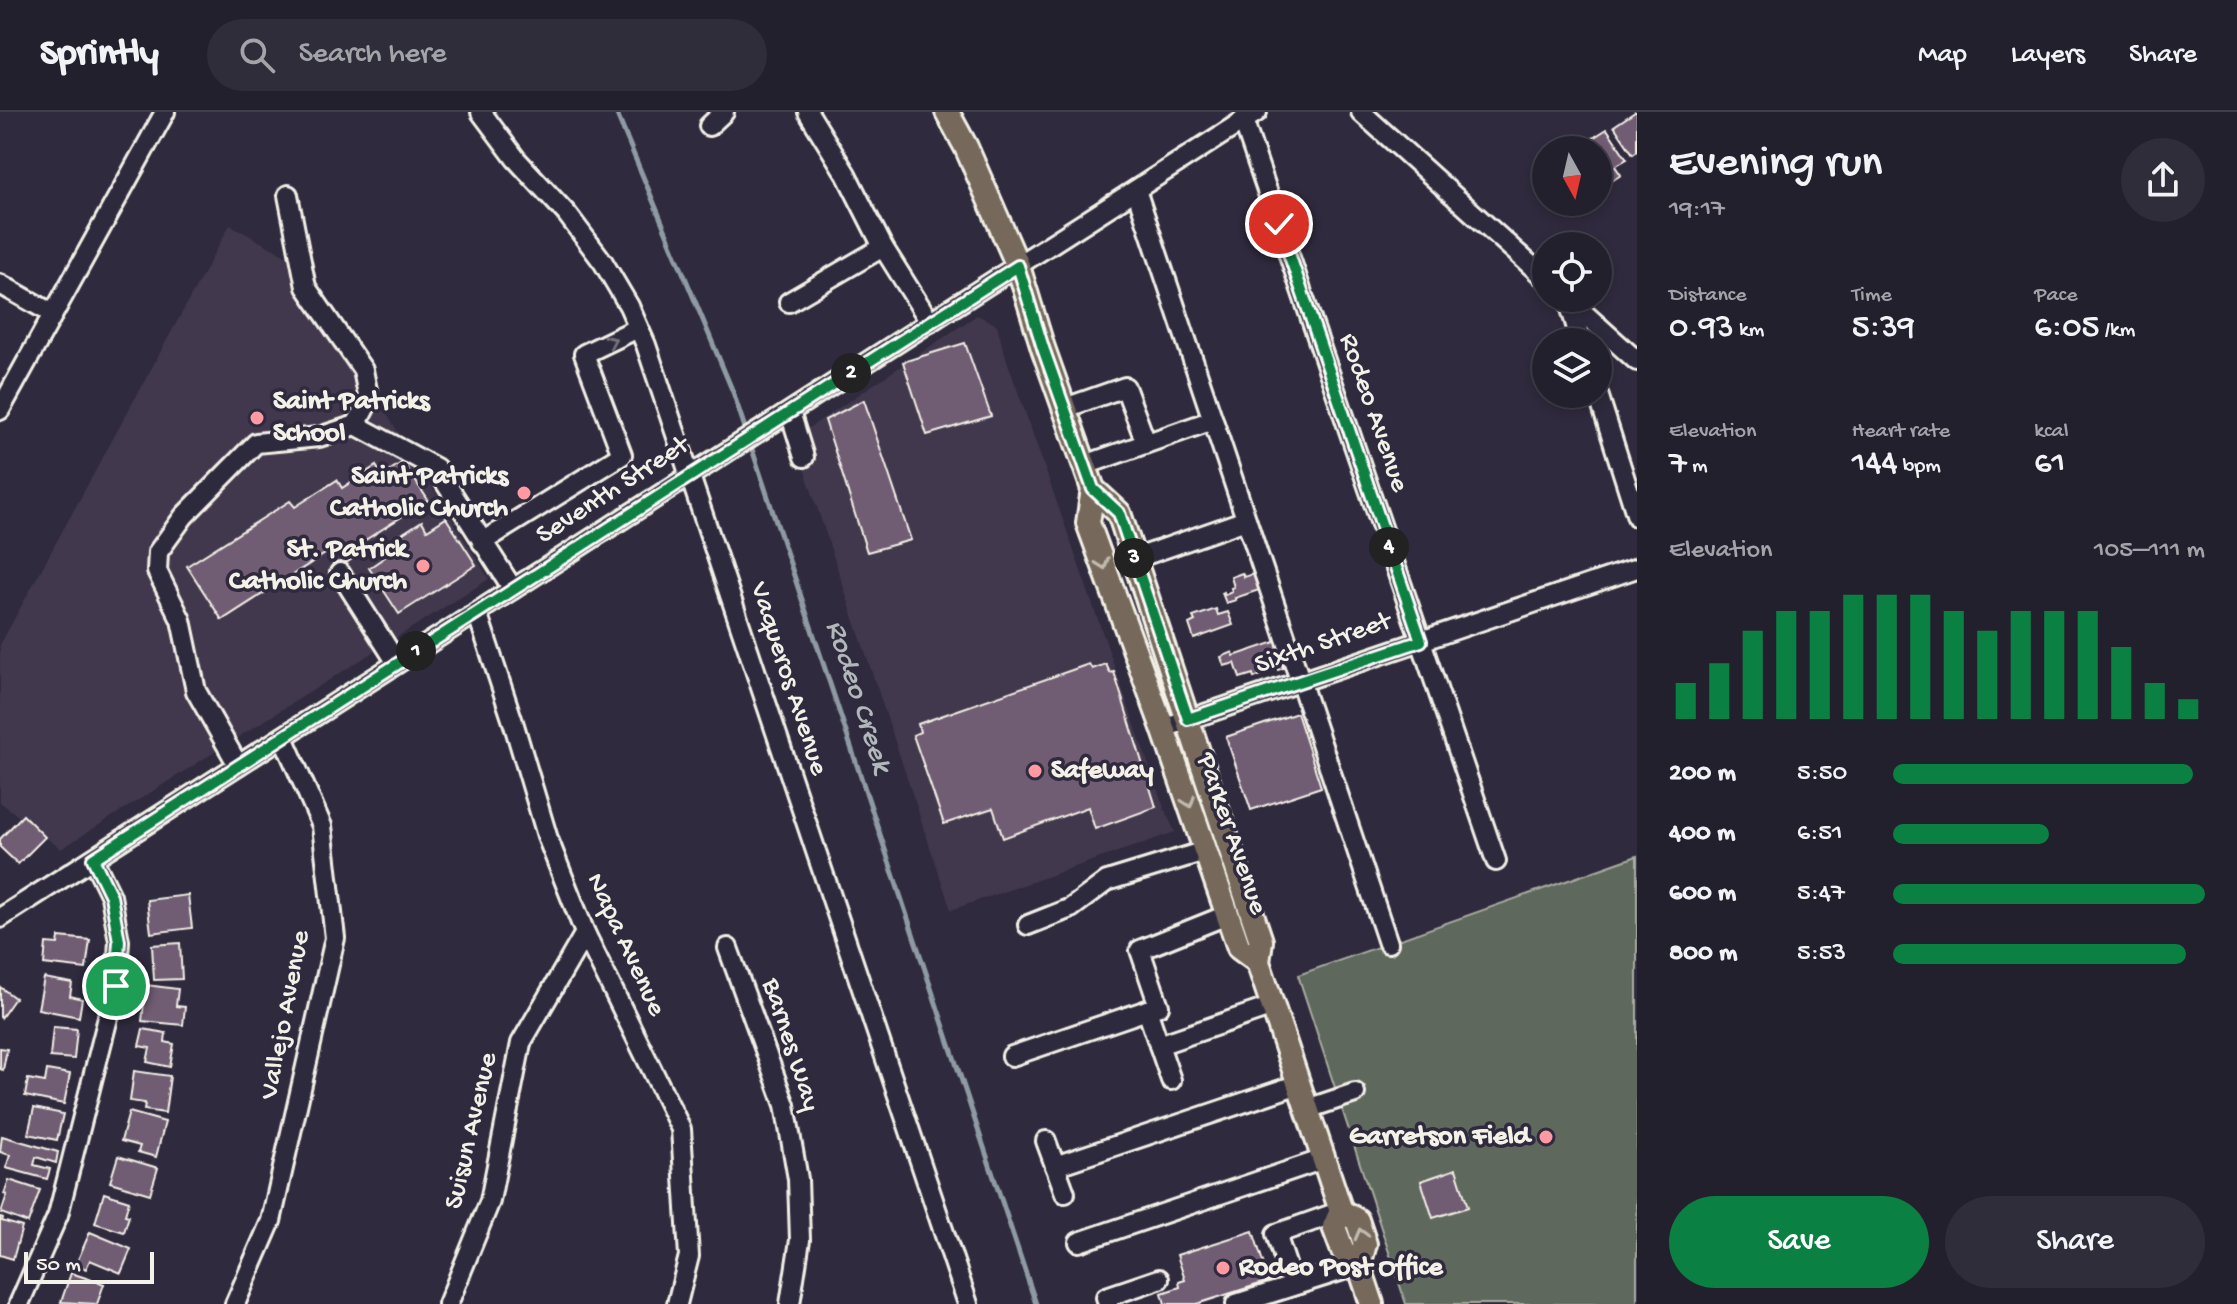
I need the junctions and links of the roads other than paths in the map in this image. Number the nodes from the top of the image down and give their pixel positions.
1 (165, 112) edge
2 (481, 112) edge
3 (724, 112) edge
4 (808, 112) edge
5 (947, 112) edge
6 (967, 112) edge
7 (1361, 112) edge
8 (1250, 116) edge
9 (709, 126) dead end
10 (966, 147) junction
11 (1136, 190) junction
12 (288, 195) dead end
13 (883, 247) junction
14 (1018, 266) junction
15 (1532, 266) edge
16 (0, 284) edge
17 (789, 302) dead end
18 (1583, 312) edge
19 (53, 314) junction
20 (930, 322) junction
21 (638, 328) junction
22 (1637, 361) edge
23 (1065, 408) junction
24 (1602, 408) edge
25 (0, 410) edge
26 (790, 412) junction
27 (1213, 420) junction
28 (356, 425) junction
29 (1146, 443) junction
30 (804, 457) dead end
31 (1085, 465) junction
32 (691, 475) junction
33 (1093, 489) junction
34 (1637, 517) edge
35 (1246, 520) junction
36 (482, 542) junction
37 (1134, 559) junction
38 (1637, 568) edge
39 (340, 573) dead end
40 (513, 589) junction
41 (477, 612) junction
42 (1421, 641) junction
43 (397, 663) junction
44 (1300, 681) junction
45 (1188, 719) junction
46 (1163, 728) junction
47 (283, 737) junction
48 (238, 765) junction
49 (1205, 851) junction
50 (93, 859) junction
51 (1496, 861) dead end
52 (1227, 915) junction
53 (0, 918) edge
54 (1028, 925) dead end
55 (585, 933) junction
56 (1388, 943) dead end
57 (728, 948) dead end
58 (1258, 962) junction
59 (1273, 1006) junction
60 (1147, 1010) junction
61 (1159, 1045) junction
62 (1012, 1056) dead end
63 (1171, 1080) dead end
64 (1299, 1084) junction
65 (1355, 1093) dead end
66 (1307, 1109) junction
67 (1046, 1141) dead end
68 (1324, 1159) junction
69 (1055, 1166) junction
70 (1065, 1193) dead end
71 (1341, 1211) junction
72 (1079, 1242) dead end
73 (1359, 1265) junction
74 (1159, 1279) dead end
75 (1293, 1285) junction
76 (19, 1304) edge
77 (235, 1304) edge
78 (448, 1304) edge
79 (677, 1304) edge
80 (790, 1304) edge
81 (968, 1304) edge
82 (1108, 1304) edge
83 (1236, 1304) edge
84 (1372, 1304) edge

1 - 19 street
2 - 21 street, Vaqueros Avenue
3 - 9 street
4 - 13 street
5 - 10 main road, Parker Avenue
6 - 10 main road
7 - 15 street
8 - 11 street, Seventh Street
8 - 42 street, Rodeo Avenue
10 - 14 main road, Parker Avenue
11 - 14 street, Seventh Street
11 - 27 street
12 - 28 street
13 - 17 street
13 - 20 street
14 - 20 street, Seventh Street
14 - 23 main road, Parker Avenue
16 - 19 street
18 - 22 street
19 - 25 street
20 - 26 street, Seventh Street
21 - 32 street, Vaqueros Avenue
36 -> 21 street
23 - 29 street
23 - 31 main road, Parker Avenue
24 - 34 street
26 - 30 street
26 - 32 street, Seventh Street
27 - 29 street
27 - 35 street
28 - 36 street
28 - 48 street
29 - 31 street
31 - 33 main road, Parker Avenue
32 - 40 street, Seventh Street
32 - 81 street, Vaqueros Avenue
33 - 37 main road, Parker Avenue
33 -> 46 main road, Parker Avenue
35 - 37 street
35 - 44 street
36 - 40 street
37 - 45 main road, Parker Avenue
38 - 42 street, Sixth Street
39 - 43 street
40 - 41 street, Seventh Street
41 - 43 street, Seventh Street
41 - 55 street, Napa Avenue
42 - 44 street, Sixth Street
42 - 51 street, Rodeo Avenue
43 - 47 street, Seventh Street
44 - 45 street, Sixth Street
44 - 56 street
45 - 46 street, Sixth Street
45 - 58 main road, Parker Avenue
46 -> 49 main road, Parker Avenue
47 - 48 street, Seventh Street
47 - 77 street, Vallejo Avenue
48 - 50 street, Seventh Street
49 - 52 main road, Parker Avenue
49 - 54 street
50 - 53 street, Seventh Street
50 - 76 street
52 - 58 main road, Parker Avenue
52 - 60 street
55 - 78 street, Suisun Avenue
55 - 79 street, Napa Avenue
57 - 80 street, Barnes Way
58 - 59 main road, Parker Avenue
59 - 61 street
59 - 64 main road, Parker Avenue
60 - 61 street
60 - 62 street
61 - 63 street
64 - 66 main road, Parker Avenue
64 - 69 street
65 - 66 street
66 - 68 main road, Parker Avenue
67 - 69 street
68 - 71 main road, Parker Avenue
68 - 72 street
69 - 70 street
71 - 73 main road, Parker Avenue
71 - 75 street
73 - 75 street
73 - 84 main road, Parker Avenue
74 - 82 street
75 - 83 street

